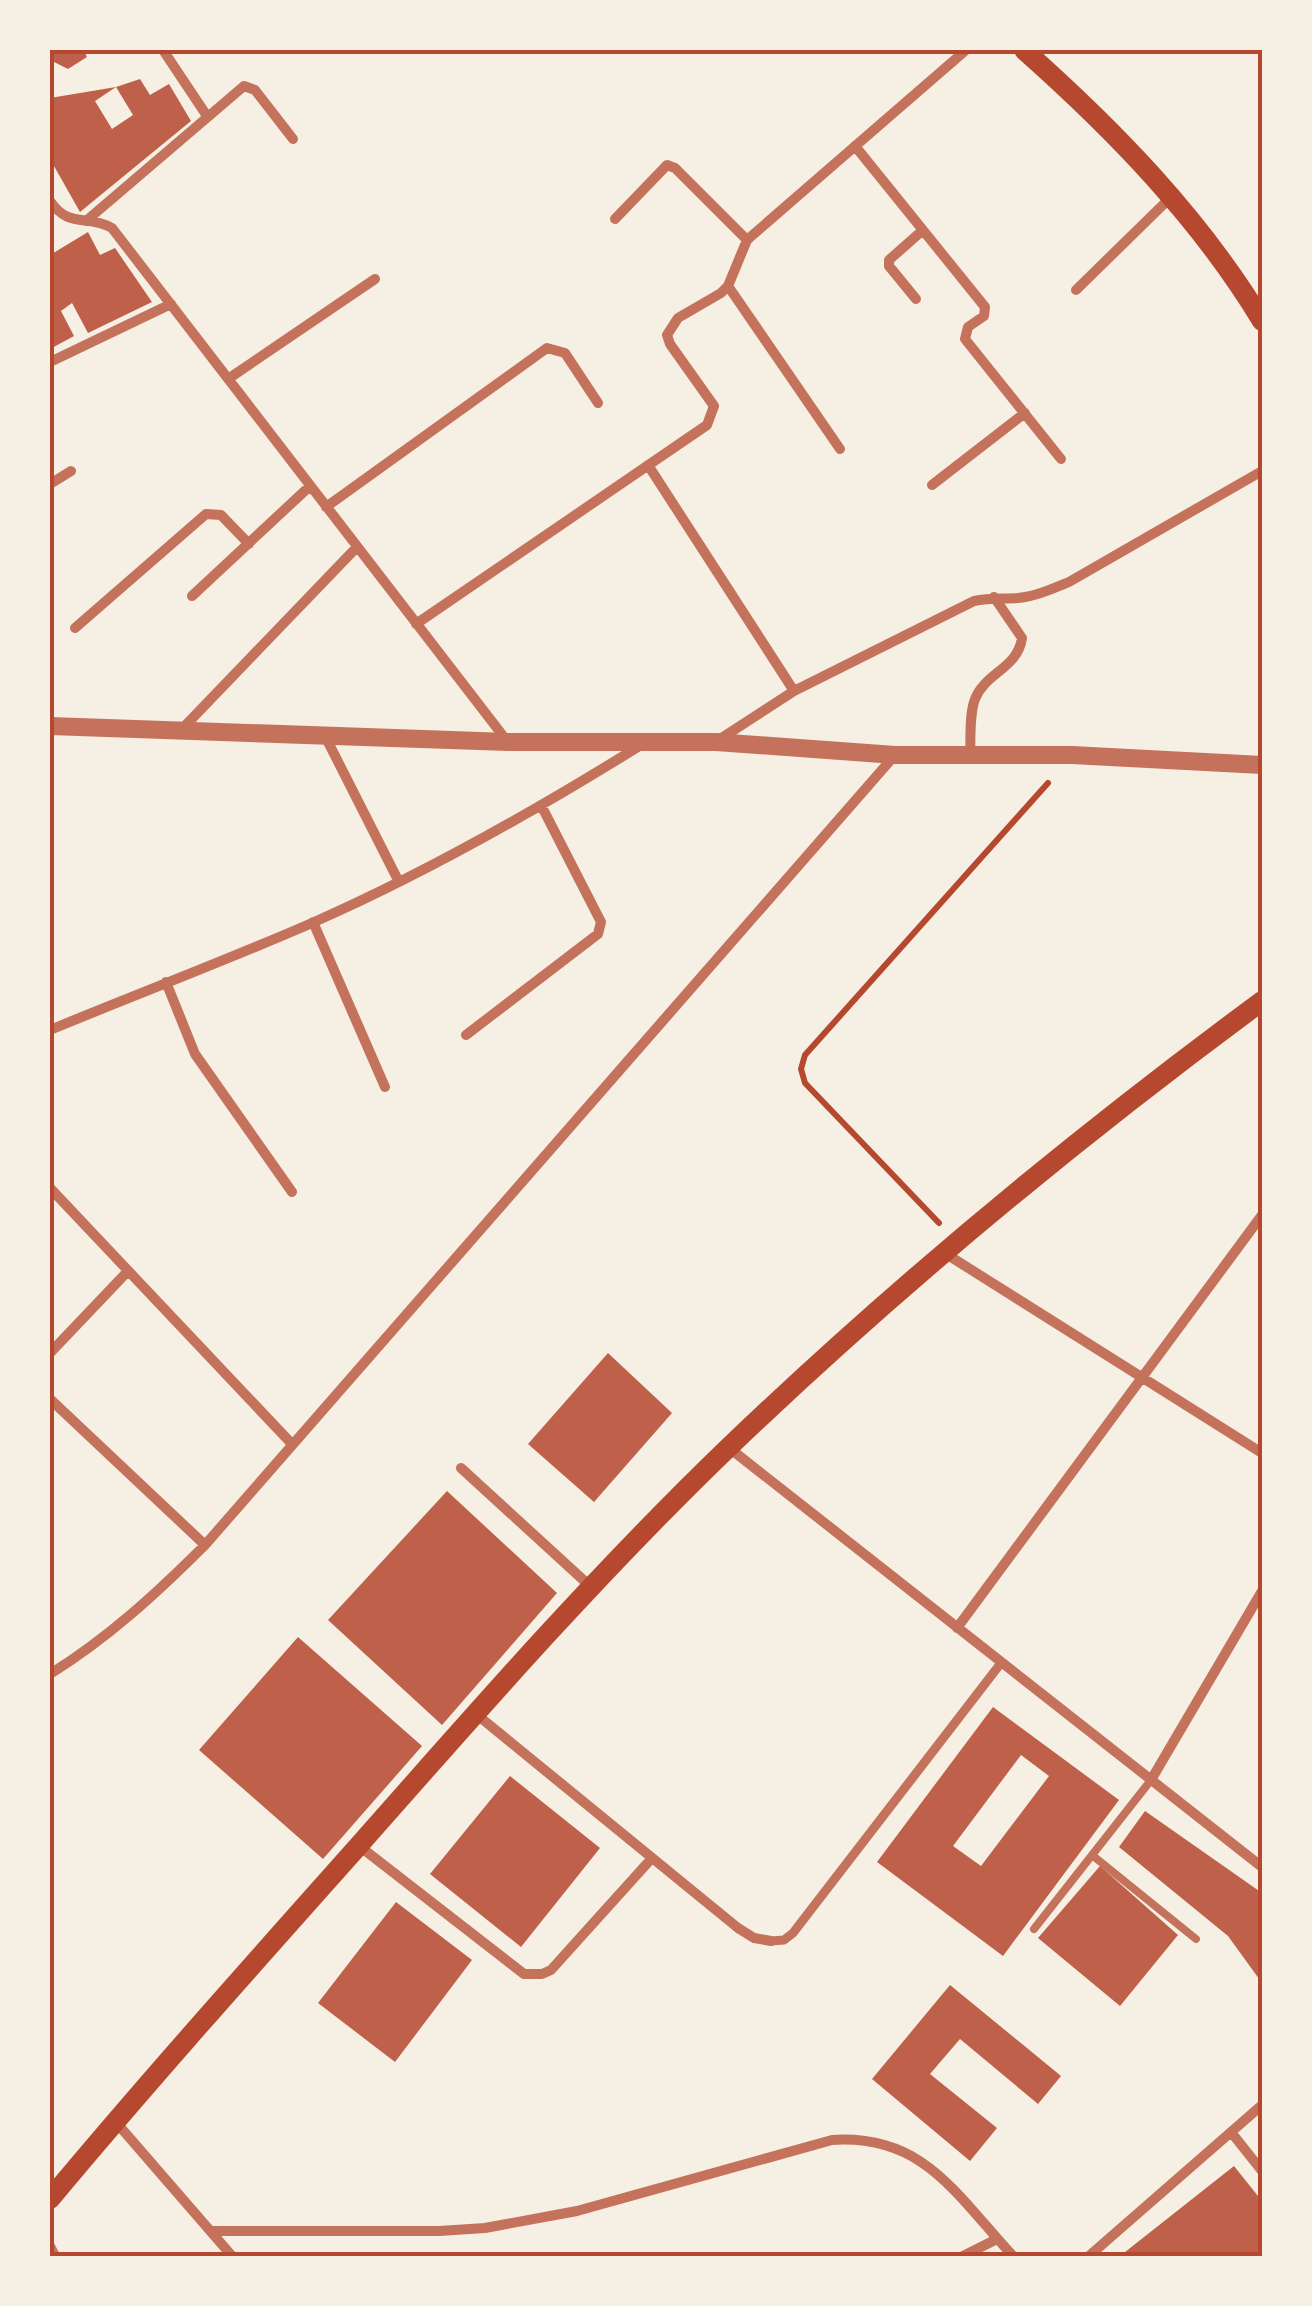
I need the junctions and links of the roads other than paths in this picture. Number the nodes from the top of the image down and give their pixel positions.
1 (164, 50) edge
2 (966, 50) edge
3 (1024, 50) edge
4 (208, 116) junction
5 (293, 139) dead end
6 (856, 146) junction
7 (1171, 197) junction
8 (50, 201) edge
9 (615, 219) dead end
10 (86, 221) junction
11 (923, 230) junction
12 (747, 240) junction
13 (375, 279) dead end
14 (728, 286) junction
15 (1076, 290) dead end
16 (916, 300) dead end
17 (171, 304) junction
18 (1262, 321) edge
19 (50, 362) edge
20 (228, 379) junction
21 (598, 403) dead end
22 (1024, 413) junction
23 (840, 449) dead end
24 (1061, 459) dead end
25 (648, 465) junction
26 (70, 471) dead end
27 (1262, 471) edge
28 (50, 484) edge
29 (932, 485) dead end
30 (310, 486) junction
31 (326, 506) junction
32 (249, 544) junction
33 (357, 547) junction
34 (192, 596) dead end
35 (994, 597) junction
36 (416, 624) junction
37 (76, 628) dead end
38 (794, 690) junction
39 (50, 726) edge
40 (182, 729) junction
41 (325, 736) junction
42 (508, 742) junction
43 (646, 742) junction
44 (716, 742) junction
45 (896, 754) junction
46 (970, 755) junction
47 (1262, 765) edge
48 (542, 807) junction
49 (398, 882) junction
50 (314, 922) junction
51 (166, 982) junction
52 (1262, 1000) edge
53 (50, 1030) edge
54 (466, 1035) dead end
55 (385, 1087) dead end
56 (50, 1188) edge
57 (292, 1192) dead end
58 (1262, 1215) edge
59 (950, 1246) junction
60 (128, 1271) junction
61 (50, 1352) edge
62 (1142, 1378) junction
63 (50, 1399) edge
64 (291, 1443) junction
65 (728, 1447) junction
66 (1262, 1452) edge
67 (461, 1468) dead end
68 (205, 1545) junction
69 (590, 1587) junction
70 (1262, 1591) edge
71 (957, 1628) junction
72 (1001, 1662) junction
73 (50, 1674) edge
74 (475, 1713) junction
75 (1151, 1780) junction
76 (358, 1845) junction
77 (1092, 1855) junction
78 (652, 1858) junction
79 (1262, 1867) edge
80 (1034, 1929) dead end
81 (1196, 1939) dead end
82 (771, 1941) joint
83 (1262, 2105) edge
84 (115, 2121) junction
85 (1231, 2132) junction
86 (1262, 2172) edge
87 (50, 2199) edge
88 (211, 2231) junction
89 (997, 2240) junction
90 (50, 2246) edge
91 (55, 2256) edge
92 (232, 2256) edge
93 (963, 2256) edge
94 (1013, 2256) edge
95 (1089, 2256) edge

1 - 4 street
2 - 6 street
3 - 7 main road
4 - 5 street
4 - 10 street
6 - 11 street
6 - 12 street
7 - 15 street
7 - 18 main road
8 - 10 street
9 - 12 street
10 - 17 street
11 - 16 street
11 - 22 street
12 - 14 street
13 - 20 street
14 - 23 street
14 - 25 street
17 - 19 street
17 - 20 street
20 - 30 street
21 - 31 street
22 - 24 street
22 - 29 street
25 - 36 street
25 - 38 street
26 - 28 street
27 - 35 street
30 - 31 street
30 - 32 street
31 - 33 street
32 - 34 street
32 - 37 street
33 - 36 street
33 - 40 street
35 - 38 street
35 - 46 street
36 - 42 street
38 - 44 street
39 - 40 street
40 - 41 street
41 - 42 street
41 - 49 street
42 - 43 street
43 - 44 street
43 - 48 street
44 - 45 street
45 - 46 street
45 - 64 street
46 - 47 street
48 - 49 street
48 - 54 street
49 - 50 street
50 - 51 street
50 - 55 street
51 - 53 street
51 - 57 street
52 - 59 main road
56 - 60 street
58 - 62 street
59 - 62 street
59 - 65 main road
60 - 61 street
60 - 64 street
62 - 66 street
62 - 71 street
63 - 68 street
64 - 68 street
65 - 69 main road
65 - 71 street
67 - 69 street
68 - 73 street
69 - 74 main road
70 - 75 street
71 - 72 street
72 - 75 street
72 - 82 street
74 - 76 main road
74 - 78 street
75 - 77 lane
75 - 79 street
76 - 78 street
76 - 84 main road
77 - 80 lane
77 - 81 lane
78 - 82 street
83 - 85 street
84 - 87 main road
84 - 88 street
85 - 86 street
85 - 95 street
88 - 89 street
88 - 92 street
89 - 93 street
89 - 94 street
90 - 91 street

